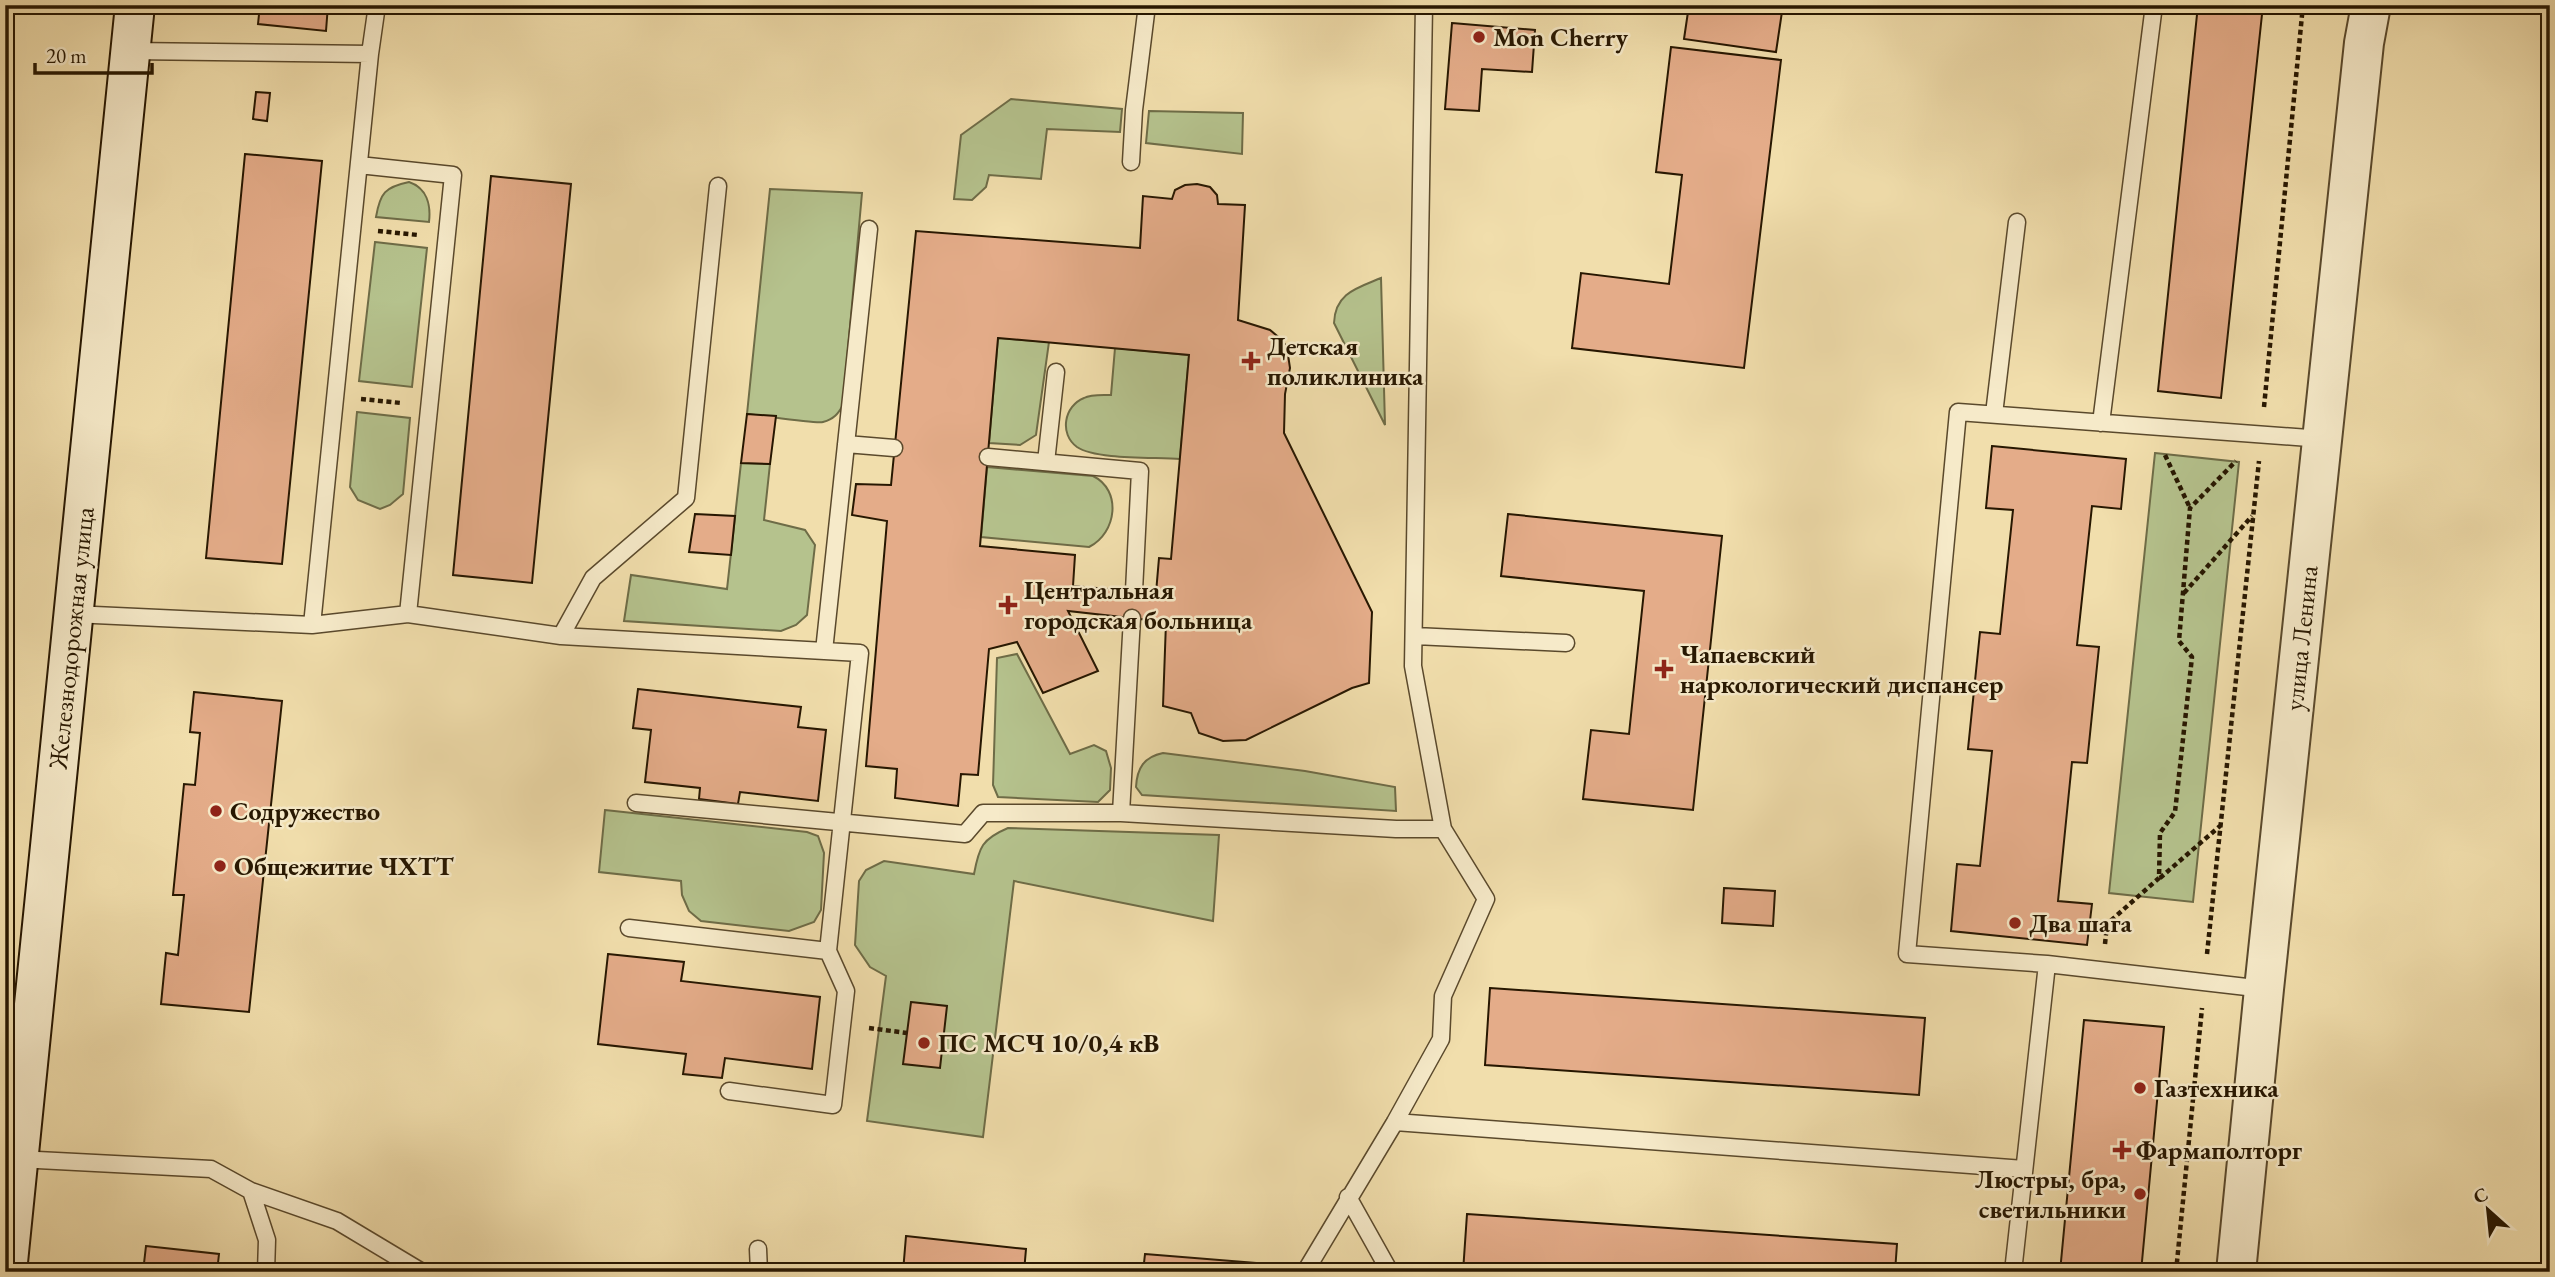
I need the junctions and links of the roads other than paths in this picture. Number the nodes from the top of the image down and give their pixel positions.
1 (135, 5) edge
2 (377, 5) edge
3 (1147, 5) edge
4 (1424, 5) edge
5 (2154, 5) edge
6 (2371, 5) edge
7 (130, 51) junction
8 (370, 54) junction
9 (1131, 162) dead end
10 (359, 166) junction
11 (718, 186) dead end
12 (2017, 222) dead end
13 (869, 229) dead end
14 (1056, 372) dead end
15 (1994, 414) junction
16 (2101, 423) junction
17 (2322, 439) junction
18 (846, 444) junction
19 (894, 448) dead end
20 (988, 457) dead end
21 (1046, 462) junction
22 (1133, 591) dead end
23 (73, 614) junction
24 (408, 614) junction
25 (1132, 618) dead end
26 (312, 625) junction
27 (561, 636) junction
28 (1415, 636) junction
29 (1566, 643) dead end
30 (824, 650) junction
31 (636, 803) dead end
32 (1121, 813) junction
33 (844, 823) junction
34 (1443, 829) junction
35 (629, 928) dead end
36 (828, 951) junction
37 (2047, 964) junction
38 (2264, 989) junction
39 (729, 1091) dead end
40 (1395, 1122) junction
41 (18, 1160) junction
42 (2024, 1169) junction
43 (251, 1191) junction
44 (1348, 1197) junction
45 (758, 1249) dead end
46 (7, 1272) edge
47 (266, 1272) edge
48 (422, 1272) edge
49 (759, 1272) edge
50 (1305, 1272) edge
51 (1390, 1272) edge
52 (2013, 1272) edge
53 (2236, 1272) edge

1 - 7 main road, Железнодорожная улица
2 - 8 lane
3 - 9 lane
4 - 28 lane
5 - 16 lane
6 - 17 main road, улица Ленина
7 - 8 lane
7 - 23 main road, Железнодорожная улица
8 - 10 lane
10 - 24 lane
10 - 26 lane
11 - 27 lane
12 - 15 lane
13 - 18 lane
14 - 21 lane
15 - 16 lane
15 - 37 lane
16 - 17 lane
17 - 38 main road, улица Ленина
18 - 19 lane
18 - 30 lane
20 - 21 lane
21 - 22 lane
23 - 26 lane
23 - 41 main road, Железнодорожная улица
24 - 26 lane
24 - 27 lane
25 - 32 lane
27 - 30 lane
28 - 29 lane
28 - 34 lane
30 - 33 lane
31 - 33 lane
32 - 33 lane
32 - 34 lane
33 - 36 lane
34 - 40 lane
35 - 36 lane
36 - 39 lane
37 - 38 lane
37 - 42 lane
38 - 53 main road, улица Ленина
40 - 42 lane
40 - 44 lane
41 - 43 lane
41 - 46 main road, Железнодорожная улица
42 - 52 lane
43 - 47 lane
43 - 48 lane
44 - 50 lane
44 - 51 lane
45 - 49 lane

